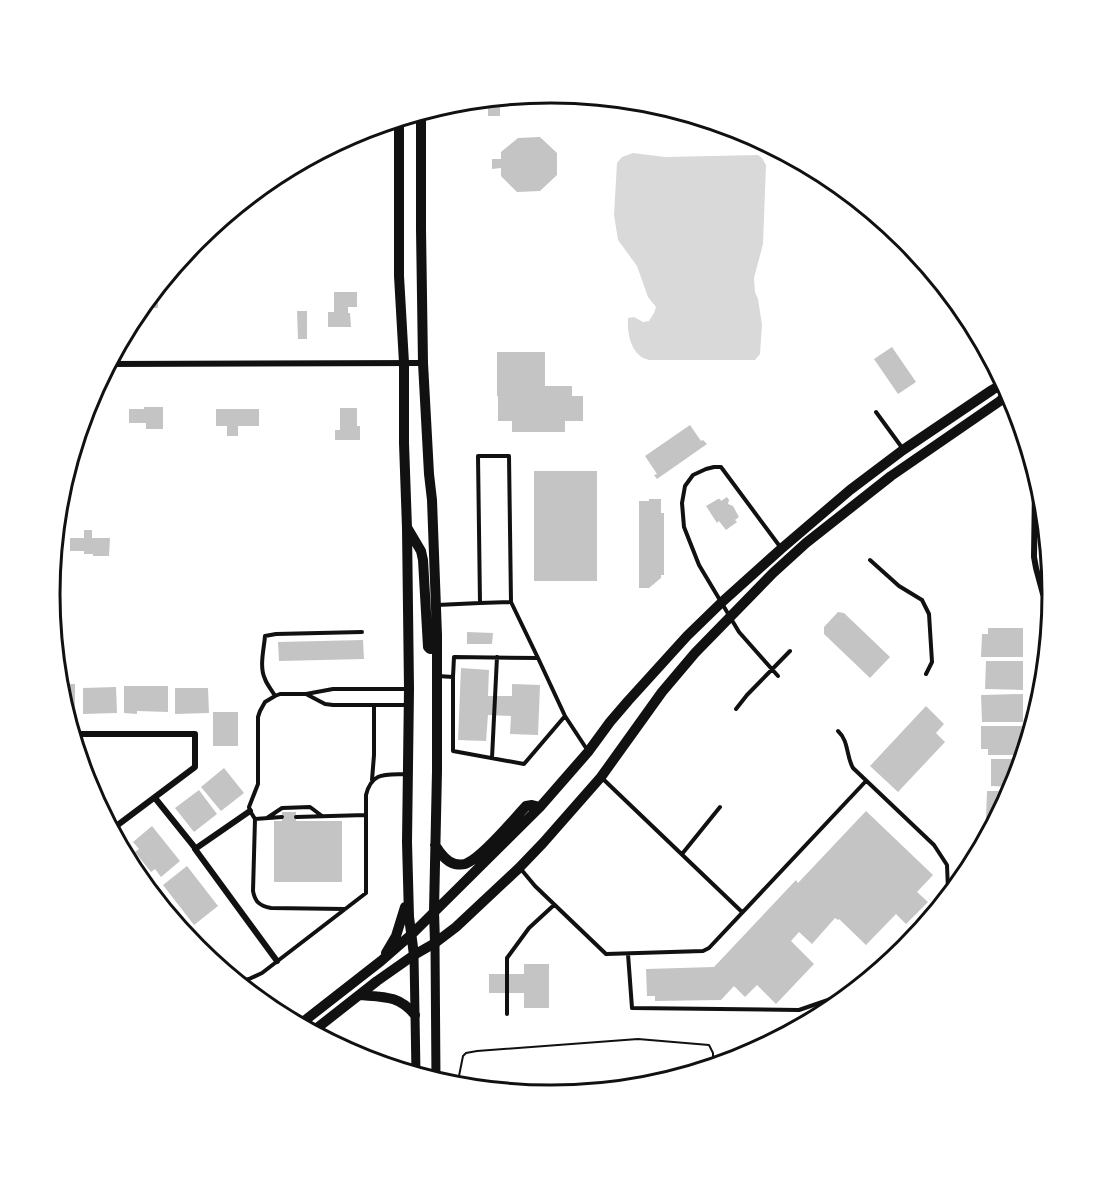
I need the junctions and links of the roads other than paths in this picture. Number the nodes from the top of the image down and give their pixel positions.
1 (421, 121) edge
2 (399, 127) edge
3 (404, 363) junction
4 (423, 363) junction
5 (118, 364) edge
6 (996, 388) edge
7 (1002, 399) edge
8 (876, 412) dead end
9 (903, 450) junction
10 (891, 476) junction
11 (1035, 511) edge
12 (1035, 524) joint
13 (407, 528) junction
14 (781, 549) junction
15 (870, 560) dead end
16 (1042, 590) edge
17 (722, 602) junction
18 (480, 603) junction
19 (510, 603) junction
20 (436, 605) junction
21 (730, 616) junction
22 (362, 633) dead end
23 (437, 649) junction
24 (790, 651) dead end
25 (497, 657) junction
26 (538, 658) junction
27 (772, 669) junction
28 (926, 674) dead end
29 (437, 676) junction
30 (778, 676) dead end
31 (453, 677) junction
32 (409, 689) junction
33 (306, 694) junction
34 (275, 696) junction
35 (374, 705) junction
36 (409, 705) junction
37 (736, 709) dead end
38 (565, 717) junction
39 (838, 731) dead end
40 (81, 734) edge
41 (588, 752) junction
42 (492, 758) junction
43 (408, 774) junction
44 (601, 777) junction
45 (372, 781) junction
46 (866, 781) junction
47 (155, 798) junction
48 (540, 807) junction
49 (720, 807) dead end
50 (250, 811) junction
51 (366, 815) junction
52 (322, 816) junction
53 (282, 817) dead end
54 (296, 817) dead end
55 (267, 818) junction
56 (255, 819) junction
57 (118, 825) edge
58 (435, 845) junction
59 (196, 849) junction
60 (682, 854) junction
61 (519, 868) junction
62 (948, 883) edge
63 (408, 896) junction
64 (554, 905) junction
65 (345, 909) junction
66 (434, 911) junction
67 (742, 912) junction
68 (412, 934) junction
69 (435, 943) junction
70 (628, 954) junction
71 (414, 955) junction
72 (277, 961) junction
73 (381, 961) junction
74 (246, 979) edge
75 (359, 995) junction
76 (826, 1001) edge
77 (507, 1014) dead end
78 (415, 1015) junction
79 (306, 1019) edge
80 (319, 1026) edge
81 (416, 1066) edge
82 (436, 1071) edge

1 - 4 main road
2 - 3 main road
3 - 4 street
3 - 5 street
3 - 13 main road
4 - 20 main road
6 - 9 main road
7 - 10 main road
8 - 9 lane
9 - 10 main road
9 - 14 main road
10 - 21 main road
11 - 12 street
12 - 16 street
13 - 23 main road
13 - 32 main road
14 - 17 main road
14 - 17 lane
15 - 28 lane
17 - 21 lane
17 - 41 main road
18 - 19 lane
18 - 19 lane
18 - 20 lane
19 - 26 lane
20 - 23 main road
21 - 27 lane
21 - 44 main road
22 - 34 lane
23 - 29 main road
24 - 27 lane
25 - 26 lane
25 - 31 lane
25 - 42 lane
26 - 38 lane
27 - 30 lane
27 - 37 lane
29 - 31 lane
29 - 58 main road
31 - 42 lane
32 - 33 lane
32 - 36 main road
33 - 34 lane
33 - 35 lane
34 - 50 lane
35 - 36 lane
35 - 45 lane
36 - 43 main road
38 - 41 lane
38 - 42 lane
39 - 46 lane
40 - 47 street
41 - 48 main road
43 - 45 lane
43 - 63 main road
44 - 60 lane
44 - 61 main road
45 - 51 lane
46 - 62 lane
46 - 67 lane
47 - 57 street
47 - 59 street
48 - 58 main road
48 - 66 main road
49 - 60 lane
50 - 56 lane
50 - 59 street
51 - 52 lane
51 - 65 lane
52 - 54 lane
52 - 55 lane
53 - 55 lane
55 - 56 lane
56 - 65 lane
58 - 66 main road
59 - 72 street
60 - 67 lane
61 - 64 lane
61 - 69 main road
63 - 68 main road
63 - 73 main road
64 - 70 lane
64 - 77 lane
65 - 72 lane
66 - 68 main road
66 - 69 main road
67 - 70 lane
68 - 71 main road
68 - 73 main road
69 - 71 main road
69 - 82 street
70 - 76 lane
71 - 75 main road
71 - 78 street
72 - 74 lane
73 - 79 main road
75 - 78 main road
75 - 80 main road
78 - 81 street

